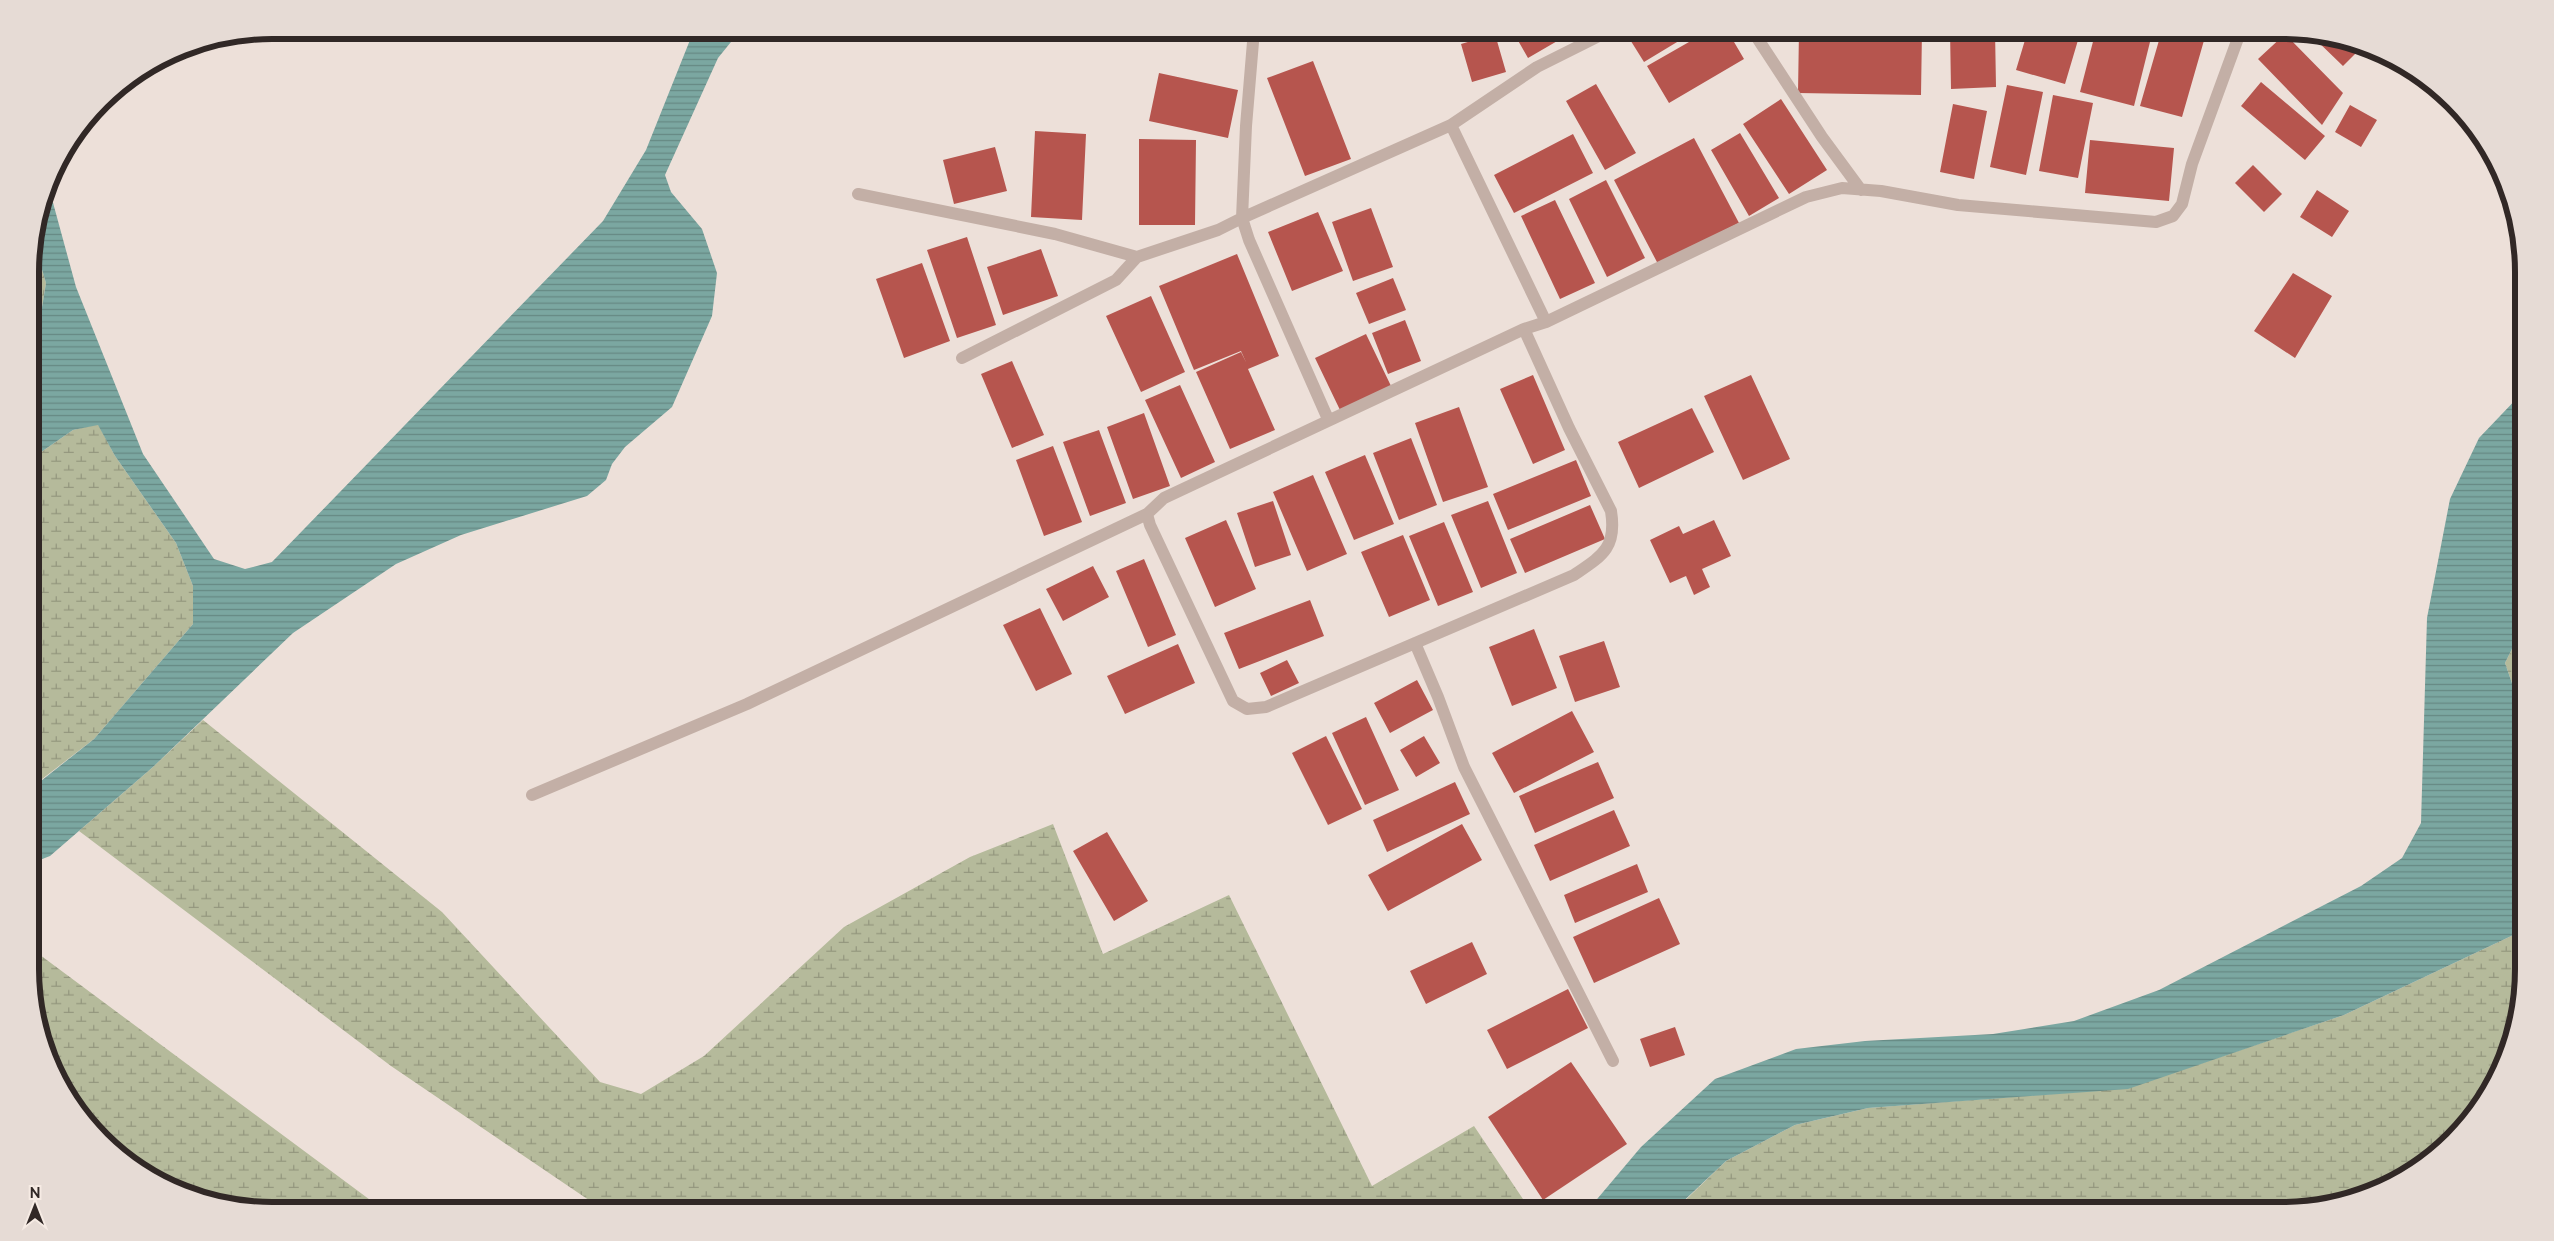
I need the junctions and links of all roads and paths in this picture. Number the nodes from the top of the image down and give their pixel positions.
1 (1253, 39) edge
2 (1593, 39) edge
3 (1758, 39) edge
4 (2239, 39) edge
5 (1451, 125) junction
6 (1861, 190) junction
7 (858, 194) dead end
8 (1242, 218) junction
9 (1137, 257) junction
10 (1546, 322) junction
11 (1524, 329) junction
12 (962, 358) dead end
13 (1328, 420) junction
14 (1147, 514) junction
15 (1415, 643) junction
16 (532, 795) dead end
17 (1612, 1061) dead end

1 - 8 street
2 - 5 street
3 - 6 street
4 - 6 street
5 - 8 street
5 - 10 street
6 - 10 street
7 - 9 street
8 - 9 street
8 - 13 street
9 - 12 street
10 - 11 street
11 - 13 street
11 - 15 street
13 - 14 street
14 - 15 street
14 - 16 street
15 - 17 street

